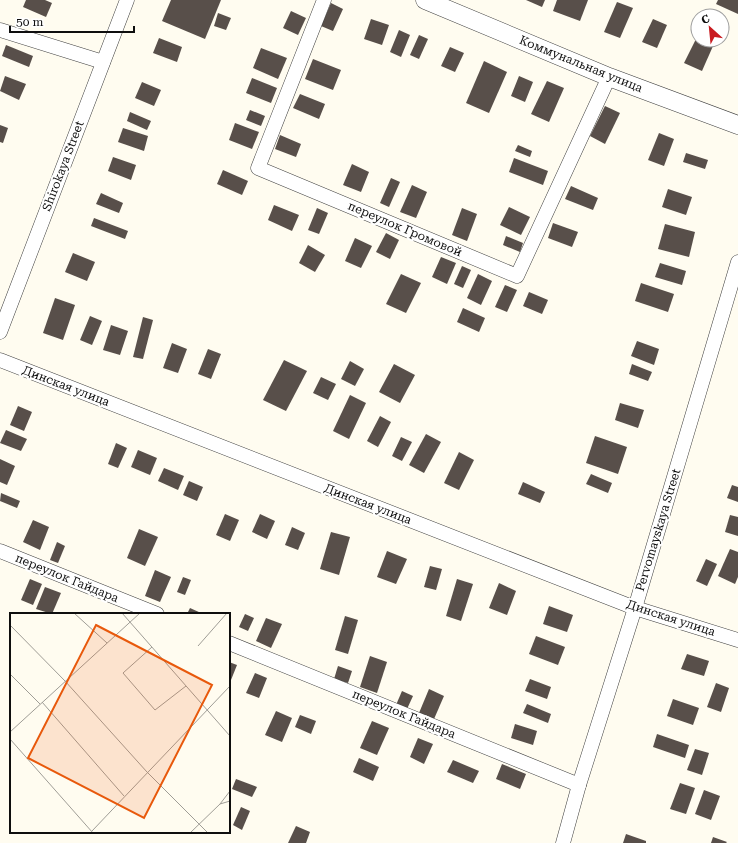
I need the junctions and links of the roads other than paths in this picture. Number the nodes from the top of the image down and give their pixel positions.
1 (127, 0) edge
2 (324, 0) edge
3 (425, 0) edge
4 (0, 30) edge
5 (103, 62) junction
6 (608, 77) junction
7 (738, 126) edge
8 (738, 262) edge
9 (0, 332) edge
10 (0, 360) edge
11 (0, 550) edge
12 (635, 608) junction
13 (154, 613) edge
14 (738, 640) edge
15 (230, 643) edge
16 (579, 785) junction
17 (563, 843) edge

1 - 5 street, Shirokaya Street
2 - 6 street, переулок Громовой
3 - 6 street, Коммунальная улица
4 - 5 street
5 - 9 street, Shirokaya Street
6 - 7 street, Коммунальная улица
8 - 12 street, Pervomayskaya Street
10 - 12 street, Динская улица
11 - 13 street, переулок Гайдара
12 - 14 street, Динская улица
12 - 16 street, Pervomayskaya Street
15 - 16 street, переулок Гайдара
16 - 17 street, Pervomayskaya Street

